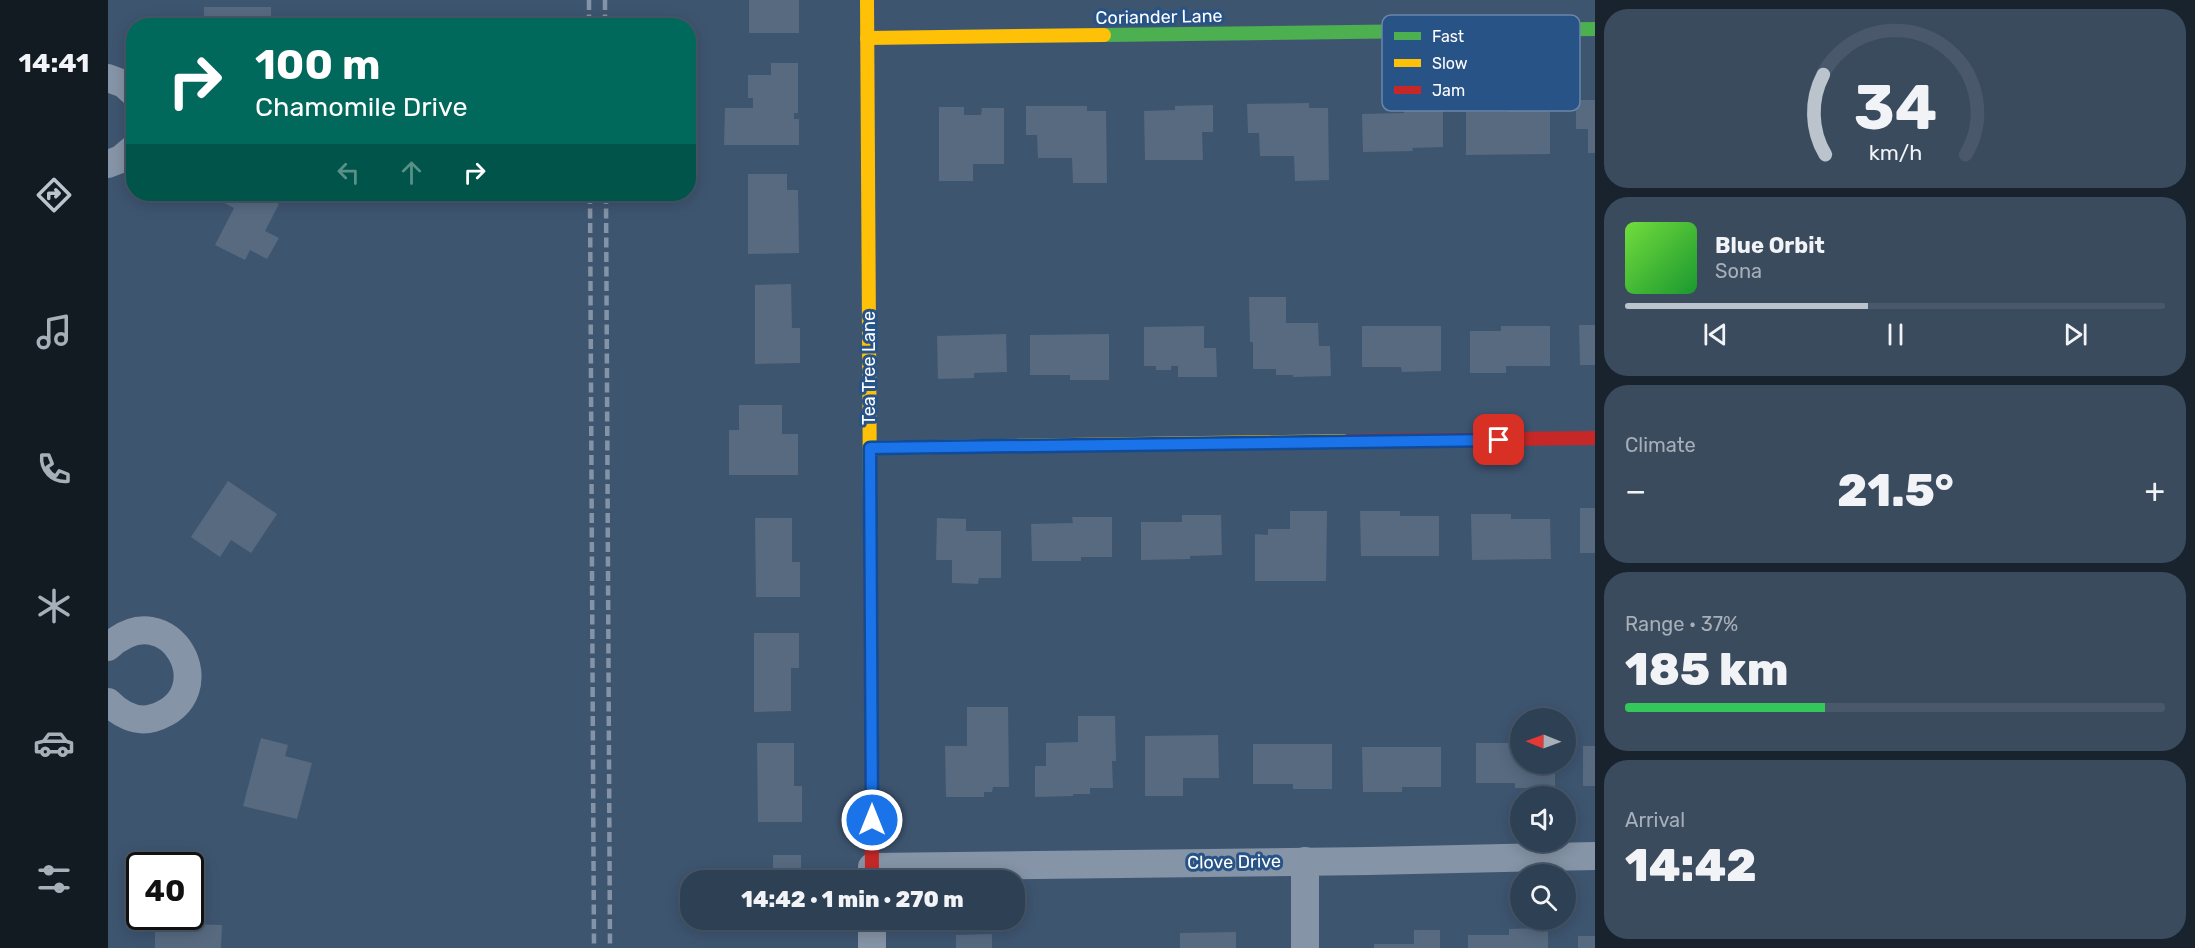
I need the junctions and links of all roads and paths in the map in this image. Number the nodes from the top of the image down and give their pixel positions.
1 (867, 0) edge
2 (1580, 29) edge
3 (1595, 29) edge
4 (1382, 32) edge
5 (867, 38) junction
6 (108, 78) edge
7 (126, 86) edge
8 (126, 155) edge
9 (108, 164) edge
10 (1595, 438) edge
11 (870, 448) junction
12 (108, 646) edge
13 (110, 707) edge
14 (1595, 856) edge
15 (1305, 861) junction
16 (872, 870) edge
17 (1005, 870) edge
18 (872, 930) edge
19 (872, 948) edge
20 (1305, 948) edge

1 - 5 street, Tea Tree Lane
2 - 3 street, Coriander Lane
4 - 5 street, Coriander Lane
5 - 11 street, Tea Tree Lane
6 - 7 street
8 - 9 street
10 - 11 street
11 - 16 street, Tea Tree Lane
12 - 13 street
14 - 15 street, Clove Drive
15 - 17 street, Clove Drive
15 - 20 street
18 - 19 street

